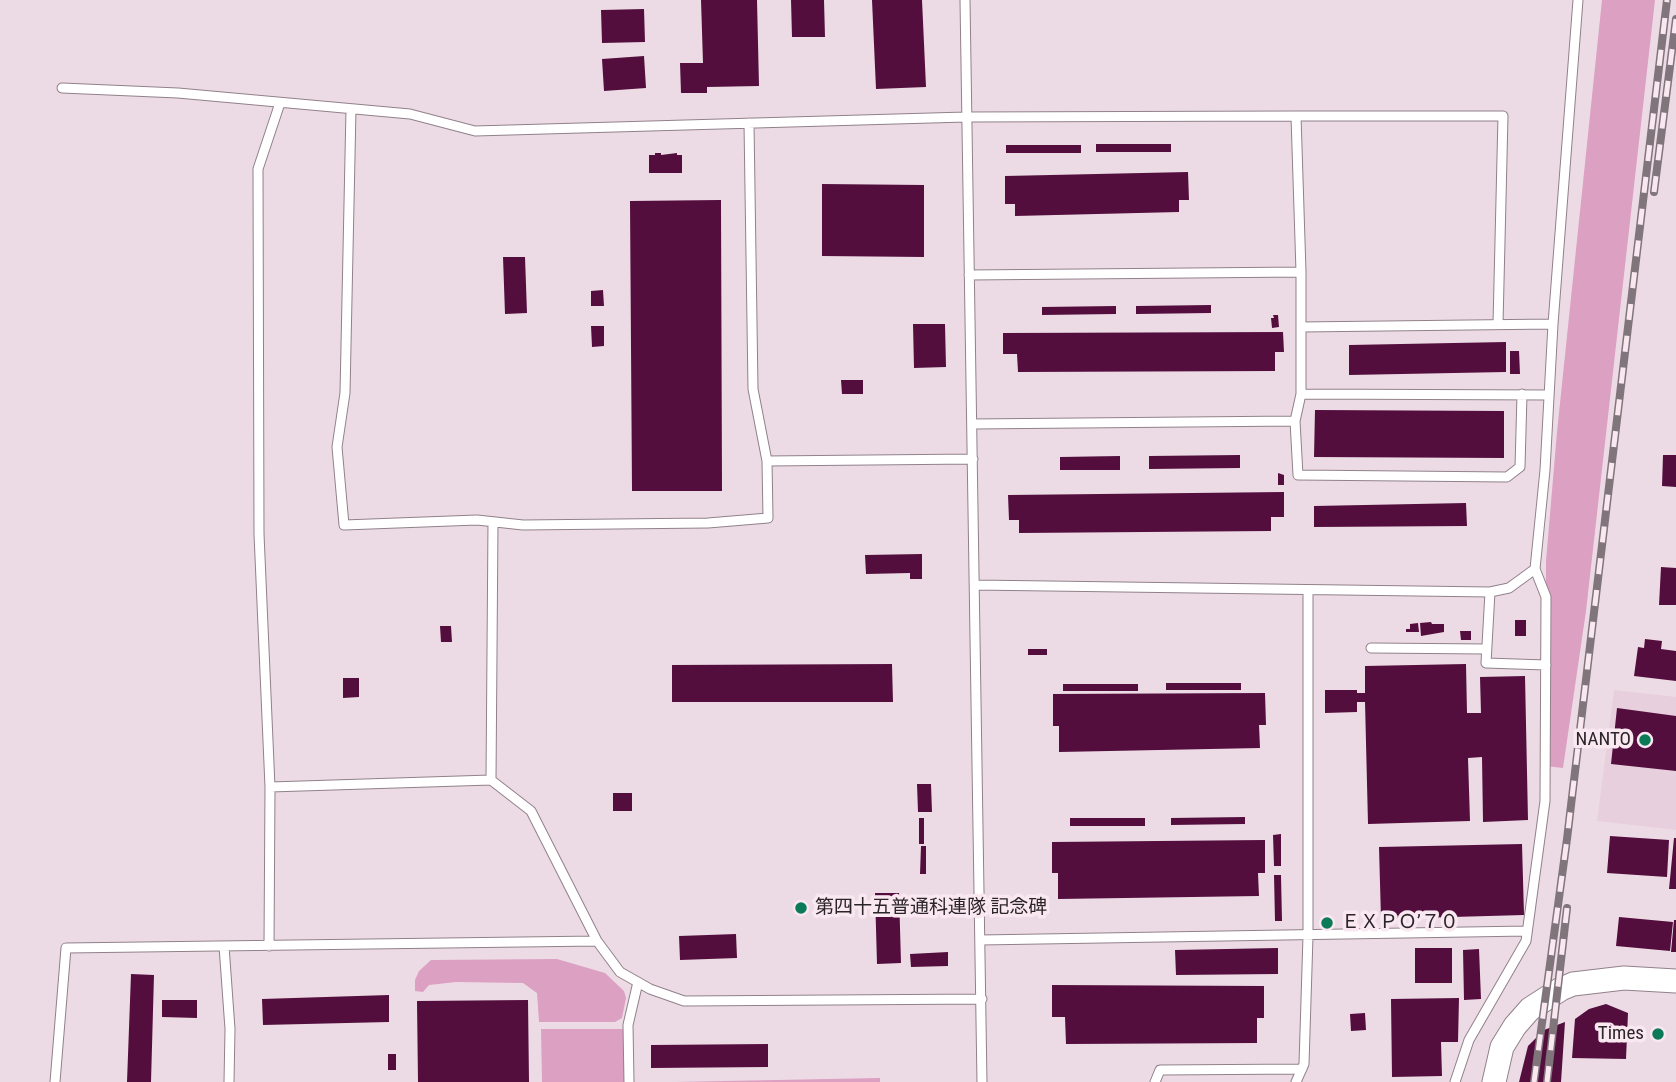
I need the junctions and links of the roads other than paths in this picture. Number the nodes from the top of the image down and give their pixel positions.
1 (965, 0) edge
2 (1578, 0) edge
3 (62, 88) dead end
4 (280, 103) junction
5 (351, 109) junction
6 (1296, 116) junction
7 (966, 117) junction
8 (749, 123) junction
9 (1301, 272) junction
10 (969, 275) junction
11 (1499, 324) junction
12 (1553, 324) junction
13 (1301, 327) junction
14 (1301, 394) junction
15 (1522, 394) junction
16 (1548, 395) junction
17 (1295, 421) junction
18 (972, 425) junction
19 (973, 459) junction
20 (767, 461) junction
21 (493, 522) junction
22 (1535, 569) junction
23 (975, 585) junction
24 (1308, 590) junction
25 (1490, 592) junction
26 (1371, 648) dead end
27 (1486, 649) junction
28 (1546, 665) junction
29 (491, 780) junction
30 (270, 788) junction
31 (1527, 932) junction
32 (1308, 936) junction
33 (980, 940) junction
34 (597, 941) junction
35 (224, 946) junction
36 (270, 946) junction
37 (1676, 981) edge
38 (638, 982) junction
39 (982, 999) junction
40 (1302, 1069) junction
41 (55, 1082) edge
42 (231, 1082) edge
43 (629, 1082) edge
44 (982, 1082) edge
45 (1155, 1082) edge
46 (1296, 1082) edge
47 (1455, 1082) edge
48 (1494, 1082) edge

1 - 7 lane
2 - 12 lane
3 - 4 lane
4 - 5 lane
4 - 30 lane
5 - 8 lane
5 - 21 lane
6 - 7 lane
6 - 9 lane
6 - 11 lane
7 - 8 lane
7 - 10 lane
8 - 20 lane
9 - 10 lane
9 - 13 lane
10 - 18 lane
11 - 12 lane
11 - 13 lane
12 - 16 lane
13 - 14 lane
14 - 15 lane
14 - 17 lane
15 - 16 lane
15 - 17 lane
16 - 22 lane
17 - 18 lane
18 - 19 lane
19 - 20 lane
19 - 23 lane
20 - 21 lane
21 - 29 lane
22 - 25 lane
22 - 28 lane
23 - 24 lane
23 - 33 lane
24 - 25 lane
24 - 32 lane
25 - 27 lane
26 - 27 lane
27 - 28 lane
28 - 31 lane
29 - 30 lane
29 - 34 lane
30 - 36 lane
31 - 32 lane
31 - 47 lane
32 - 33 lane
32 - 40 lane
33 - 39 lane
34 - 36 lane
34 - 38 lane
35 - 36 lane
35 - 41 lane
35 - 42 lane
37 - 48 street
38 - 39 lane
38 - 43 lane
39 - 44 lane
40 - 45 lane
40 - 46 lane

